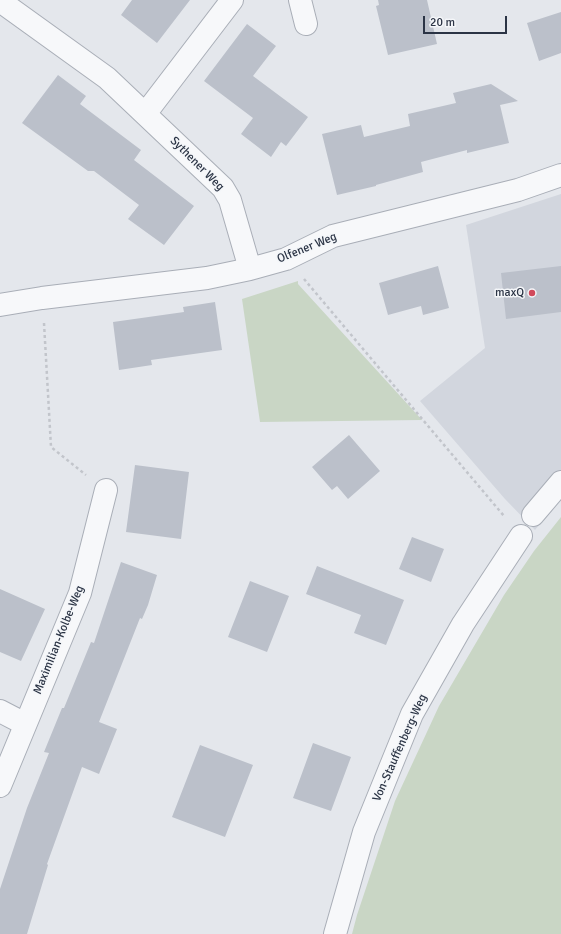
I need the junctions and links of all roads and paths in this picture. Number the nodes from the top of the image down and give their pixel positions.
1 (232, 0) edge
2 (300, 0) edge
3 (0, 1) edge
4 (306, 24) dead end
5 (145, 114) junction
6 (561, 175) edge
7 (286, 259) junction
8 (250, 269) junction
9 (42, 298) junction
10 (0, 305) edge
11 (561, 482) edge
12 (106, 490) joint
13 (533, 515) dead end
14 (520, 536) joint
15 (0, 711) edge
16 (25, 724) junction
17 (0, 786) edge
18 (336, 934) edge

1 - 5 street
2 - 4 street
3 - 5 street, Sythener Weg
5 - 8 street, Sythener Weg
6 - 7 street, Olfener Weg
7 - 8 street, Olfener Weg
7 - 14 path
8 - 9 street, Olfener Weg
9 - 10 street, Olfener Weg
9 - 12 path
11 - 13 street
12 - 16 street, Maximilian-Kolbe-Weg
14 - 18 street, Von-Stauffenberg-Weg
15 - 16 street
16 - 17 street, Maximilian-Kolbe-Weg

